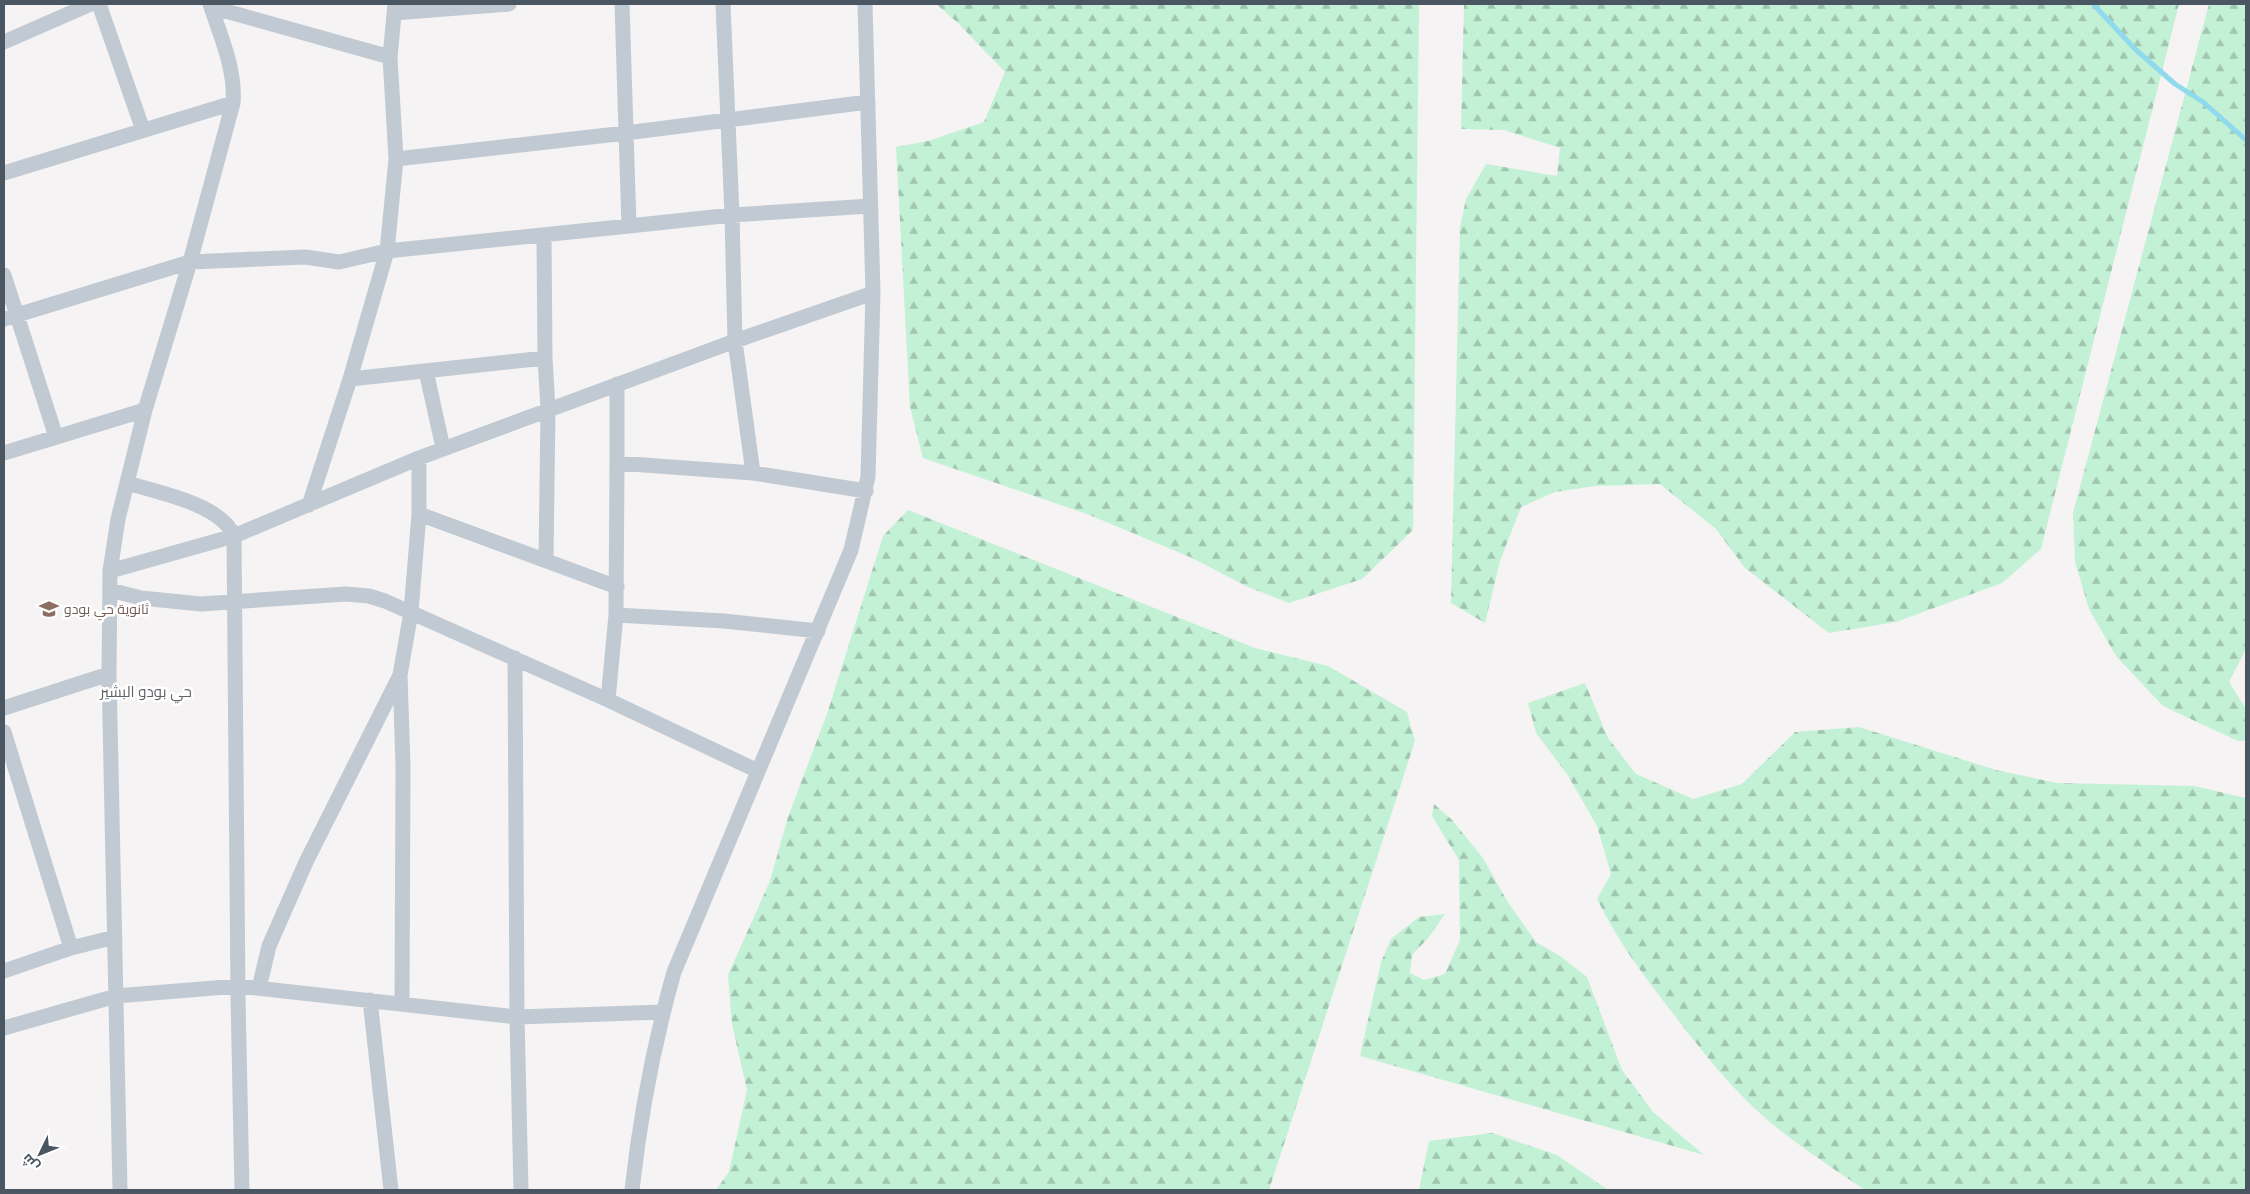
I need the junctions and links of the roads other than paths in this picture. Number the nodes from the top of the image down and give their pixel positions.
1 (91, 4) edge
2 (99, 4) edge
3 (509, 4) edge
4 (622, 4) edge
5 (723, 4) edge
6 (865, 4) edge
7 (211, 5) edge
8 (395, 8) edge
9 (4, 42) edge
10 (390, 57) junction
11 (868, 102) junction
12 (233, 103) junction
13 (728, 119) junction
14 (143, 130) junction
15 (626, 134) junction
16 (396, 159) junction
17 (4, 173) edge
18 (870, 206) junction
19 (732, 215) junction
20 (629, 226) junction
21 (544, 236) junction
22 (387, 251) junction
23 (190, 262) junction
24 (4, 275) edge
25 (872, 293) junction
26 (10, 317) edge
27 (735, 341) junction
28 (545, 358) junction
29 (426, 371) junction
30 (350, 379) junction
31 (617, 384) junction
32 (548, 409) junction
33 (145, 410) junction
34 (56, 437) junction
35 (443, 448) junction
36 (4, 453) edge
37 (419, 458) junction
38 (617, 463) junction
39 (753, 473) junction
40 (127, 483) junction
41 (866, 491) junction
42 (309, 505) junction
43 (419, 514) junction
44 (234, 536) junction
45 (546, 560) junction
46 (110, 571) junction
47 (616, 587) junction
48 (110, 590) junction
49 (236, 601) junction
50 (411, 612) junction
51 (616, 615) junction
52 (818, 632) junction
53 (515, 658) junction
54 (109, 674) junction
55 (400, 676) junction
56 (608, 700) junction
57 (4, 708) edge
58 (4, 732) edge
59 (758, 770) junction
60 (115, 937) junction
61 (71, 948) junction
62 (4, 972) edge
63 (238, 986) junction
64 (259, 988) junction
65 (116, 996) junction
66 (370, 1000) junction
67 (402, 1003) junction
68 (663, 1012) junction
69 (517, 1017) junction
70 (4, 1028) edge
71 (120, 1190) edge
72 (242, 1190) edge
73 (391, 1190) edge
74 (521, 1190) edge
75 (632, 1190) edge

1 - 9 street
2 - 14 street
3 - 8 street
4 - 15 street
5 - 13 street
6 - 11 street
7 - 10 street
7 - 12 street
8 - 10 street
10 - 16 street
11 - 13 street
11 - 18 street
12 - 14 street
12 - 23 street
13 - 15 street
13 - 19 street
14 - 17 street
15 - 16 street
15 - 20 street
16 - 22 street
18 - 19 street
18 - 25 street
19 - 20 street
19 - 27 street
20 - 21 street
21 - 22 street
21 - 28 street
22 - 23 street
22 - 30 street
23 - 26 street
23 - 33 street
24 - 26 street
25 - 27 street
25 - 41 street
26 - 34 street
27 - 31 street
27 - 39 street
28 - 29 street
28 - 32 street
29 - 30 street
29 - 35 street
30 - 42 street
31 - 32 street
31 - 38 street
32 - 35 street
32 - 45 street
33 - 34 street
33 - 40 street
34 - 36 street
35 - 37 street
37 - 42 street
37 - 43 street
38 - 39 street
38 - 47 street
39 - 41 street
40 - 44 street
40 - 46 street
41 - 52 street
42 - 44 street
43 - 45 street
43 - 50 street
44 - 46 street
44 - 49 street
45 - 47 street
46 - 48 street
47 - 51 street
48 - 49 street
48 - 54 street
49 - 50 street
49 - 63 street
50 - 53 street
50 - 55 street
51 - 52 street
51 - 56 street
52 - 59 street
53 - 56 street
53 - 69 street
54 - 57 street
54 - 60 street
55 - 64 street
55 - 67 street
56 - 59 street
58 - 61 street
59 - 68 street
60 - 61 street
60 - 65 street
61 - 62 street
63 - 64 street
63 - 65 street
63 - 72 street
64 - 66 street
65 - 70 street
65 - 71 street
66 - 67 street
66 - 73 street
67 - 69 street
68 - 69 street
68 - 75 street
69 - 74 street

